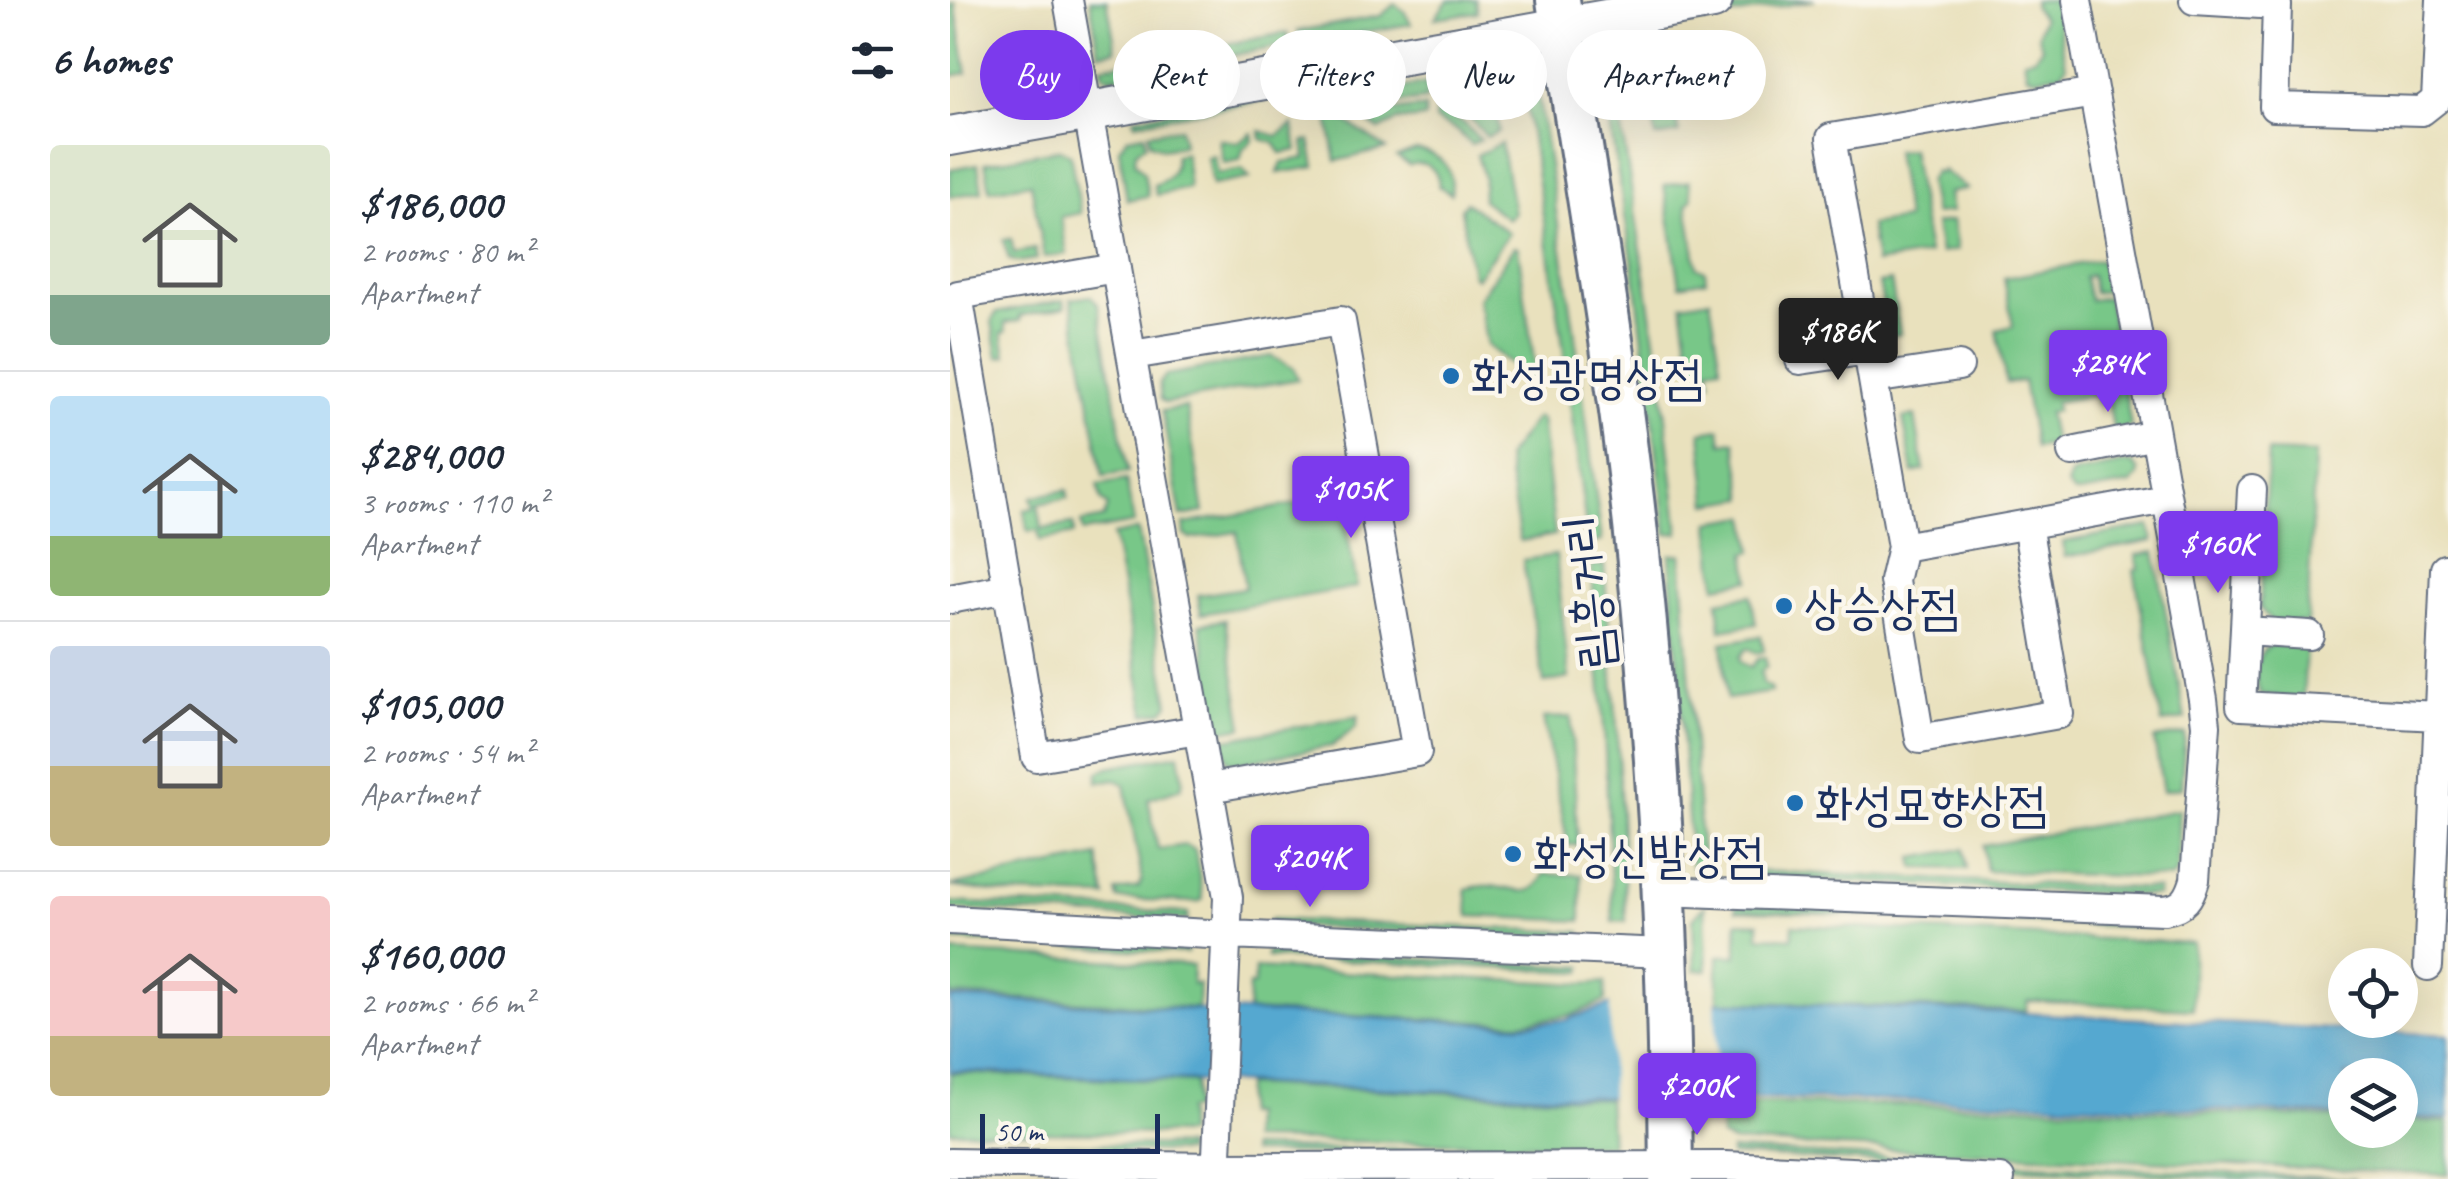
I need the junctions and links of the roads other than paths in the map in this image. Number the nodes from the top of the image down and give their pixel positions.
1 (1068, 0) edge
2 (1713, 0) edge
3 (2077, 0) edge
4 (2194, 0) edge
5 (2440, 0) edge
6 (1560, 13) edge
7 (1073, 30) edge
8 (2094, 93) junction
9 (1093, 111) edge
10 (1042, 120) edge
11 (1089, 120) edge
12 (950, 136) edge
13 (1116, 268) junction
14 (1868, 350) junction
15 (1132, 355) junction
16 (1800, 360) dead end
17 (1960, 366) dead end
18 (1873, 379) junction
19 (2155, 435) junction
20 (2072, 452) dead end
21 (2252, 490) dead end
22 (2167, 499) junction
23 (2027, 524) junction
24 (1902, 547) junction
25 (2445, 569) dead end
26 (1008, 588) junction
27 (950, 599) edge
28 (2245, 631) junction
29 (2308, 635) dead end
30 (2438, 716) junction
31 (1198, 730) junction
32 (1209, 788) junction
33 (1662, 891) junction
34 (950, 920) edge
35 (1228, 935) junction
36 (2428, 966) dead end
37 (1667, 971) junction
38 (1671, 1162) edge
39 (950, 1163) edge
40 (1216, 1173) edge
41 (2000, 1179) edge

1 - 7 street
2 - 6 street
3 - 8 street
4 - 5 street
6 - 9 street
6 - 33 main road, 림흥거리
8 - 14 street
8 - 19 street
10 - 12 street
11 - 13 street
13 - 15 street
13 - 26 street
14 - 16 street
14 - 18 street
15 - 31 street
15 - 32 street
17 - 18 street
18 - 24 street
19 - 20 street
19 - 22 street
21 - 28 street
22 - 23 street
22 - 33 street
23 - 24 street
23 - 24 street
25 - 30 street
26 - 27 street
26 - 31 street
28 - 29 street
28 - 30 street
30 - 36 street
31 - 32 street
32 - 35 street
33 - 37 main road, 림흥거리
34 - 35 street
35 - 37 street
35 - 40 street
37 - 38 main road, 림흥거리
38 - 40 street
38 - 41 street
39 - 40 street

